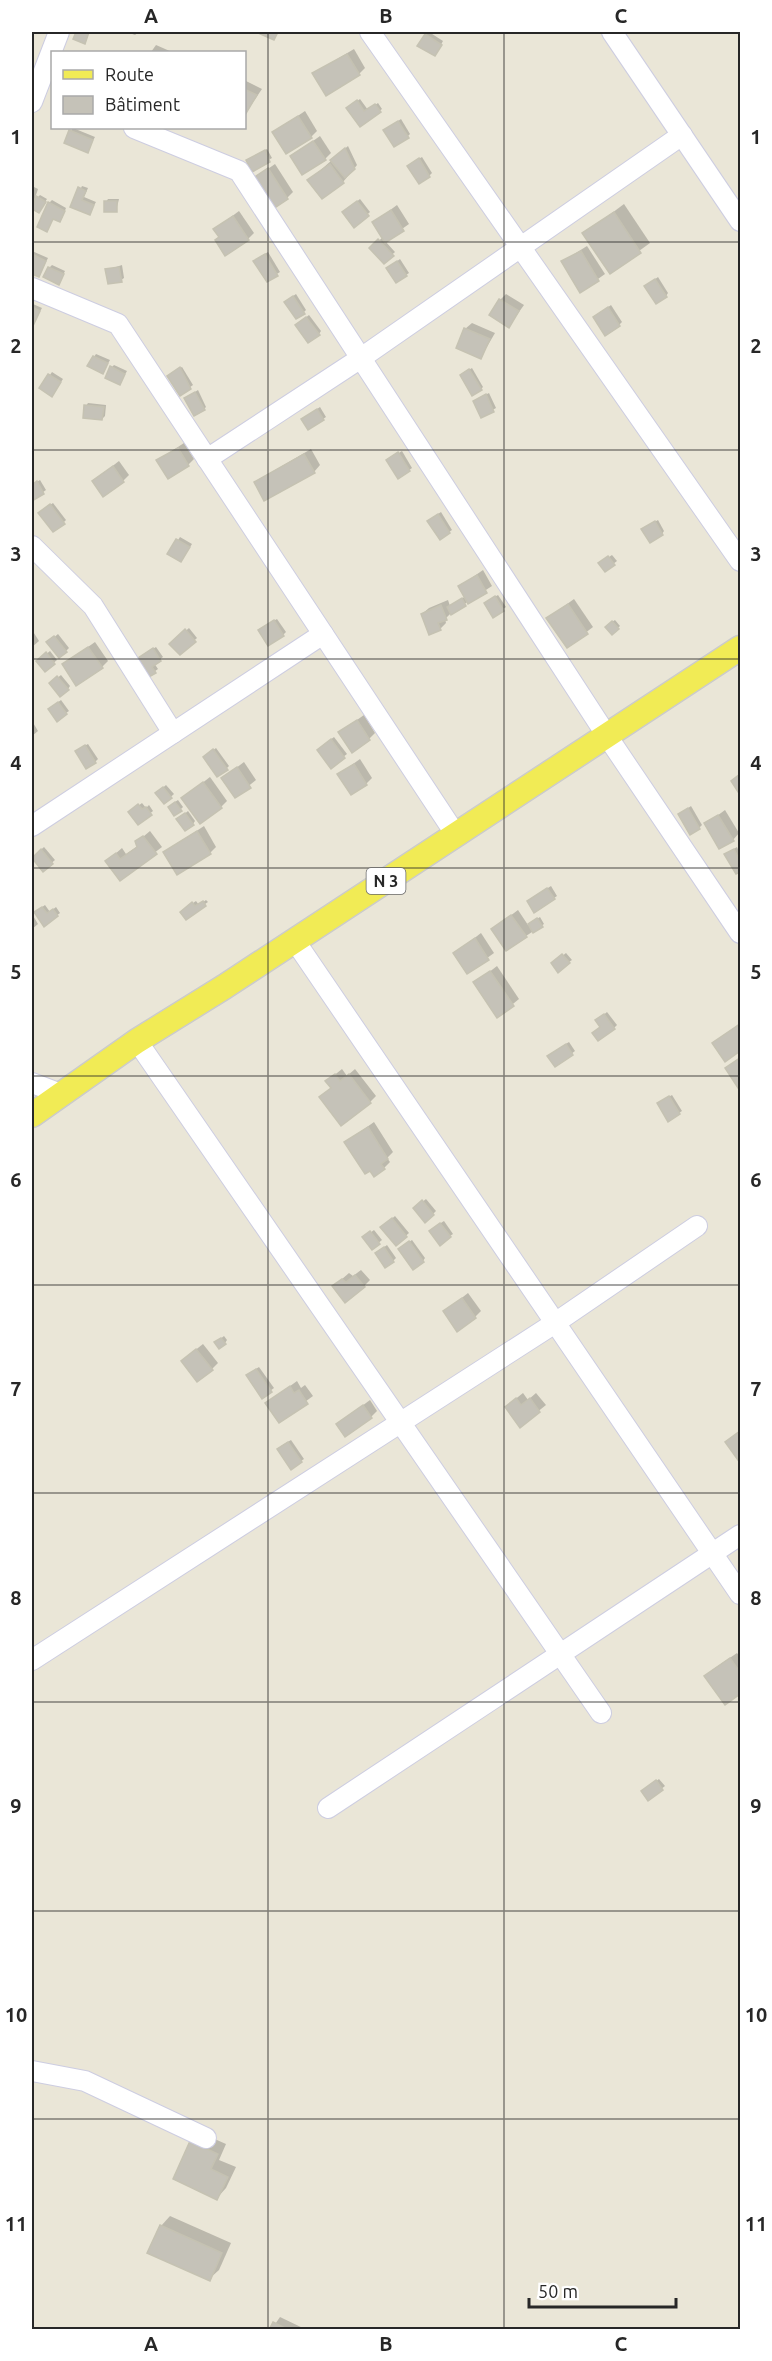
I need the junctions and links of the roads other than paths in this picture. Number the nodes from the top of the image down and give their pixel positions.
1 (59, 32) edge
2 (370, 32) edge
3 (612, 32) edge
4 (53, 51) edge
5 (51, 58) edge
6 (40, 94) edge
7 (136, 129) edge
8 (682, 135) junction
9 (741, 221) edge
10 (521, 246) junction
11 (32, 288) edge
12 (361, 358) junction
13 (207, 459) junction
14 (32, 546) edge
15 (741, 561) edge
16 (323, 634) junction
17 (741, 648) edge
18 (173, 733) junction
19 (607, 736) junction
20 (32, 826) edge
21 (456, 835) junction
22 (741, 933) edge
23 (295, 941) junction
24 (137, 1041) junction
25 (32, 1083) edge
26 (61, 1094) junction
27 (32, 1115) edge
28 (697, 1226) dead end
29 (555, 1323) junction
30 (400, 1421) junction
31 (741, 1535) edge
32 (713, 1554) junction
33 (741, 1594) edge
34 (561, 1654) junction
35 (32, 1660) edge
36 (601, 1713) dead end
37 (328, 1809) dead end
38 (32, 2071) edge
39 (206, 2138) dead end

1 - 4 street
2 - 10 street
3 - 8 street
5 - 6 street
7 - 12 street
8 - 9 street
8 - 10 street
10 - 12 street
10 - 15 street
11 - 13 street
12 - 13 street
12 - 19 street
13 - 16 street
14 - 18 street
16 - 18 street
16 - 21 street
17 - 19 main road, N 3
18 - 20 street
19 - 21 main road, N 3
19 - 22 street
21 - 23 main road, N 3
23 - 24 main road, N 3
23 - 29 street
24 - 26 main road, N 3
24 - 30 street
25 - 26 street
26 - 27 main road, N 3
28 - 29 street
29 - 30 street
29 - 32 street
30 - 34 street
30 - 35 street
31 - 32 street
32 - 33 street
32 - 34 street
34 - 36 street
34 - 37 street
38 - 39 street

